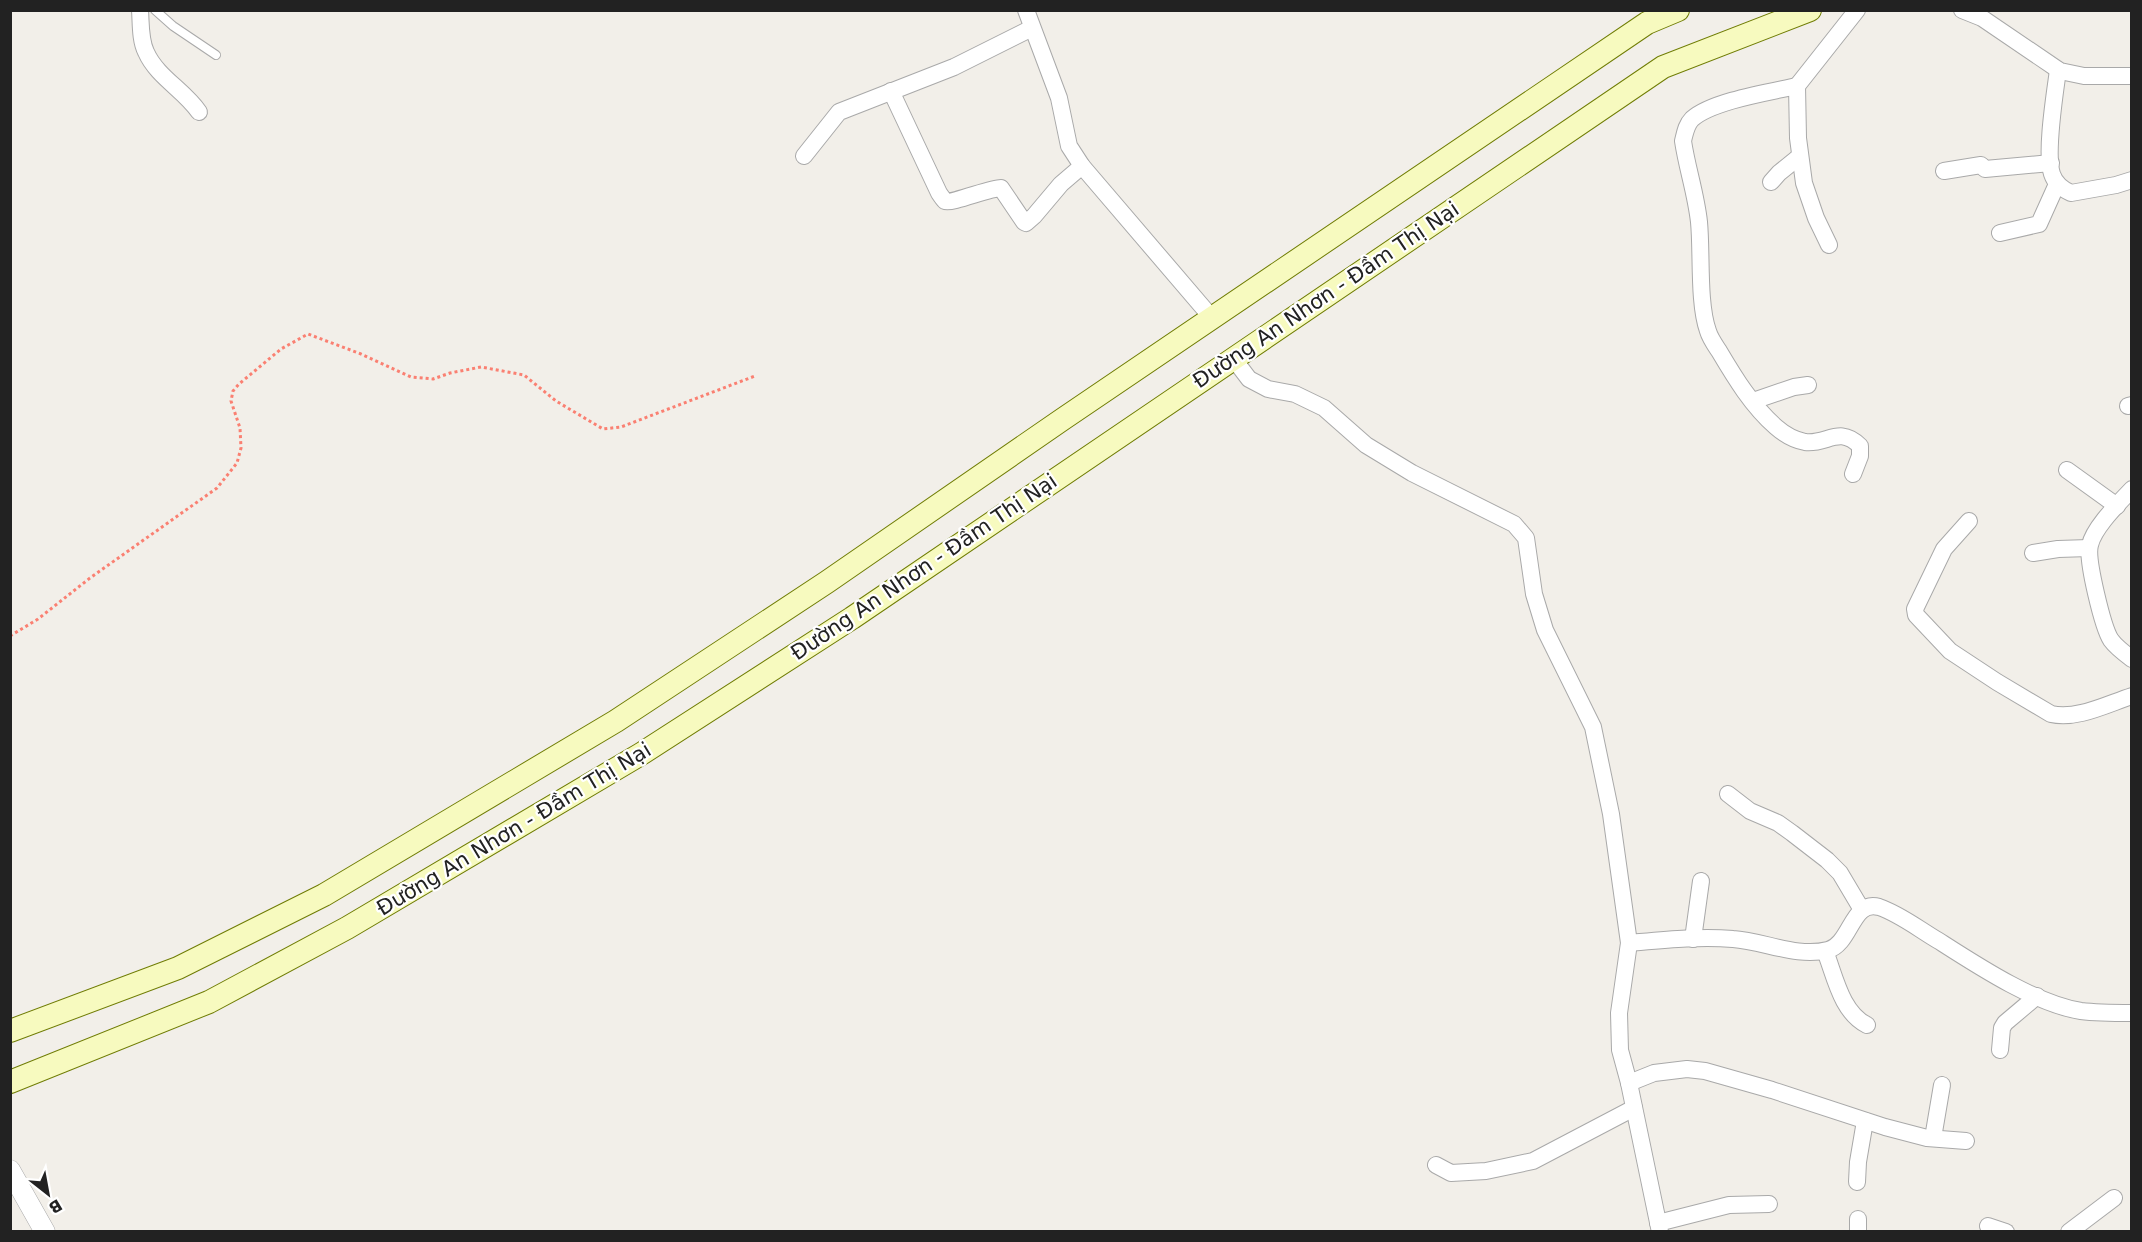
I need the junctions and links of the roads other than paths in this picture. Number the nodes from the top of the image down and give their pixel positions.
1 (140, 10) edge
2 (155, 10) edge
3 (1026, 10) edge
4 (1678, 10) edge
5 (1810, 10) edge
6 (1857, 10) edge
7 (1962, 10) edge
8 (1032, 28) junction
9 (216, 55) dead end
10 (2058, 70) junction
11 (2132, 76) edge
12 (1797, 86) junction
13 (891, 91) junction
14 (199, 112) dead end
15 (804, 156) dead end
16 (1800, 156) junction
17 (2050, 163) junction
18 (1082, 166) junction
19 (1944, 171) dead end
20 (2132, 180) edge
21 (1771, 182) dead end
22 (2057, 184) junction
23 (2000, 232) dead end
24 (1829, 245) dead end
25 (1212, 318) junction
26 (1233, 358) junction
27 (1808, 385) dead end
28 (1753, 401) junction
29 (2067, 470) dead end
30 (1853, 474) dead end
31 (2132, 489) edge
32 (2116, 507) junction
33 (1969, 521) dead end
34 (2089, 548) junction
35 (2033, 553) dead end
36 (2132, 659) edge
37 (2132, 696) edge
38 (1728, 794) dead end
39 (1701, 881) dead end
40 (1862, 910) junction
41 (1693, 939) junction
42 (1629, 943) junction
43 (1825, 951) junction
44 (2037, 996) junction
45 (2132, 1013) edge
46 (1867, 1025) dead end
47 (10, 1031) edge
48 (2000, 1050) dead end
49 (10, 1082) edge
50 (1629, 1083) junction
51 (1942, 1085) dead end
52 (1634, 1108) junction
53 (1865, 1121) junction
54 (1933, 1138) junction
55 (1966, 1141) dead end
56 (1436, 1165) dead end
57 (10, 1170) edge
58 (1857, 1182) dead end
59 (2114, 1198) dead end
60 (1769, 1204) dead end
61 (1988, 1226) dead end
62 (1659, 1227) edge
63 (2078, 1228) edge
64 (45, 1232) edge
65 (2006, 1232) edge

1 - 14 street
2 - 9 lane
3 - 8 street
4 - 25 main road, Đường An Nhơn - Đầm Thị Nại
5 - 26 main road, Đường An Nhơn - Đầm Thị Nại
6 - 12 street
7 - 10 street
8 - 13 street
8 - 18 street
10 - 11 street
10 - 17 street
12 - 16 street
12 - 28 street
13 - 15 street
13 - 18 street
16 - 21 street
16 - 24 street
17 - 19 street
17 - 22 street
18 - 25 street
20 - 22 street
22 - 23 street
25 - 47 main road, Đường An Nhơn - Đầm Thị Nại
26 - 42 street
26 - 49 main road, Đường An Nhơn - Đầm Thị Nại
27 - 28 street
28 - 30 street
29 - 32 street
31 - 32 street
32 - 34 street
33 - 37 street
34 - 35 street
34 - 36 street
38 - 40 street
39 - 41 street
40 - 43 street
40 - 44 street
41 - 42 street
41 - 43 street
42 - 50 street
43 - 46 street
44 - 45 street
44 - 48 street
50 - 52 street
50 - 53 street
51 - 54 street
52 - 56 street
52 - 62 street
53 - 54 street
53 - 58 street
54 - 55 street
57 - 64 street
59 - 63 street
60 - 62 street
61 - 65 street

